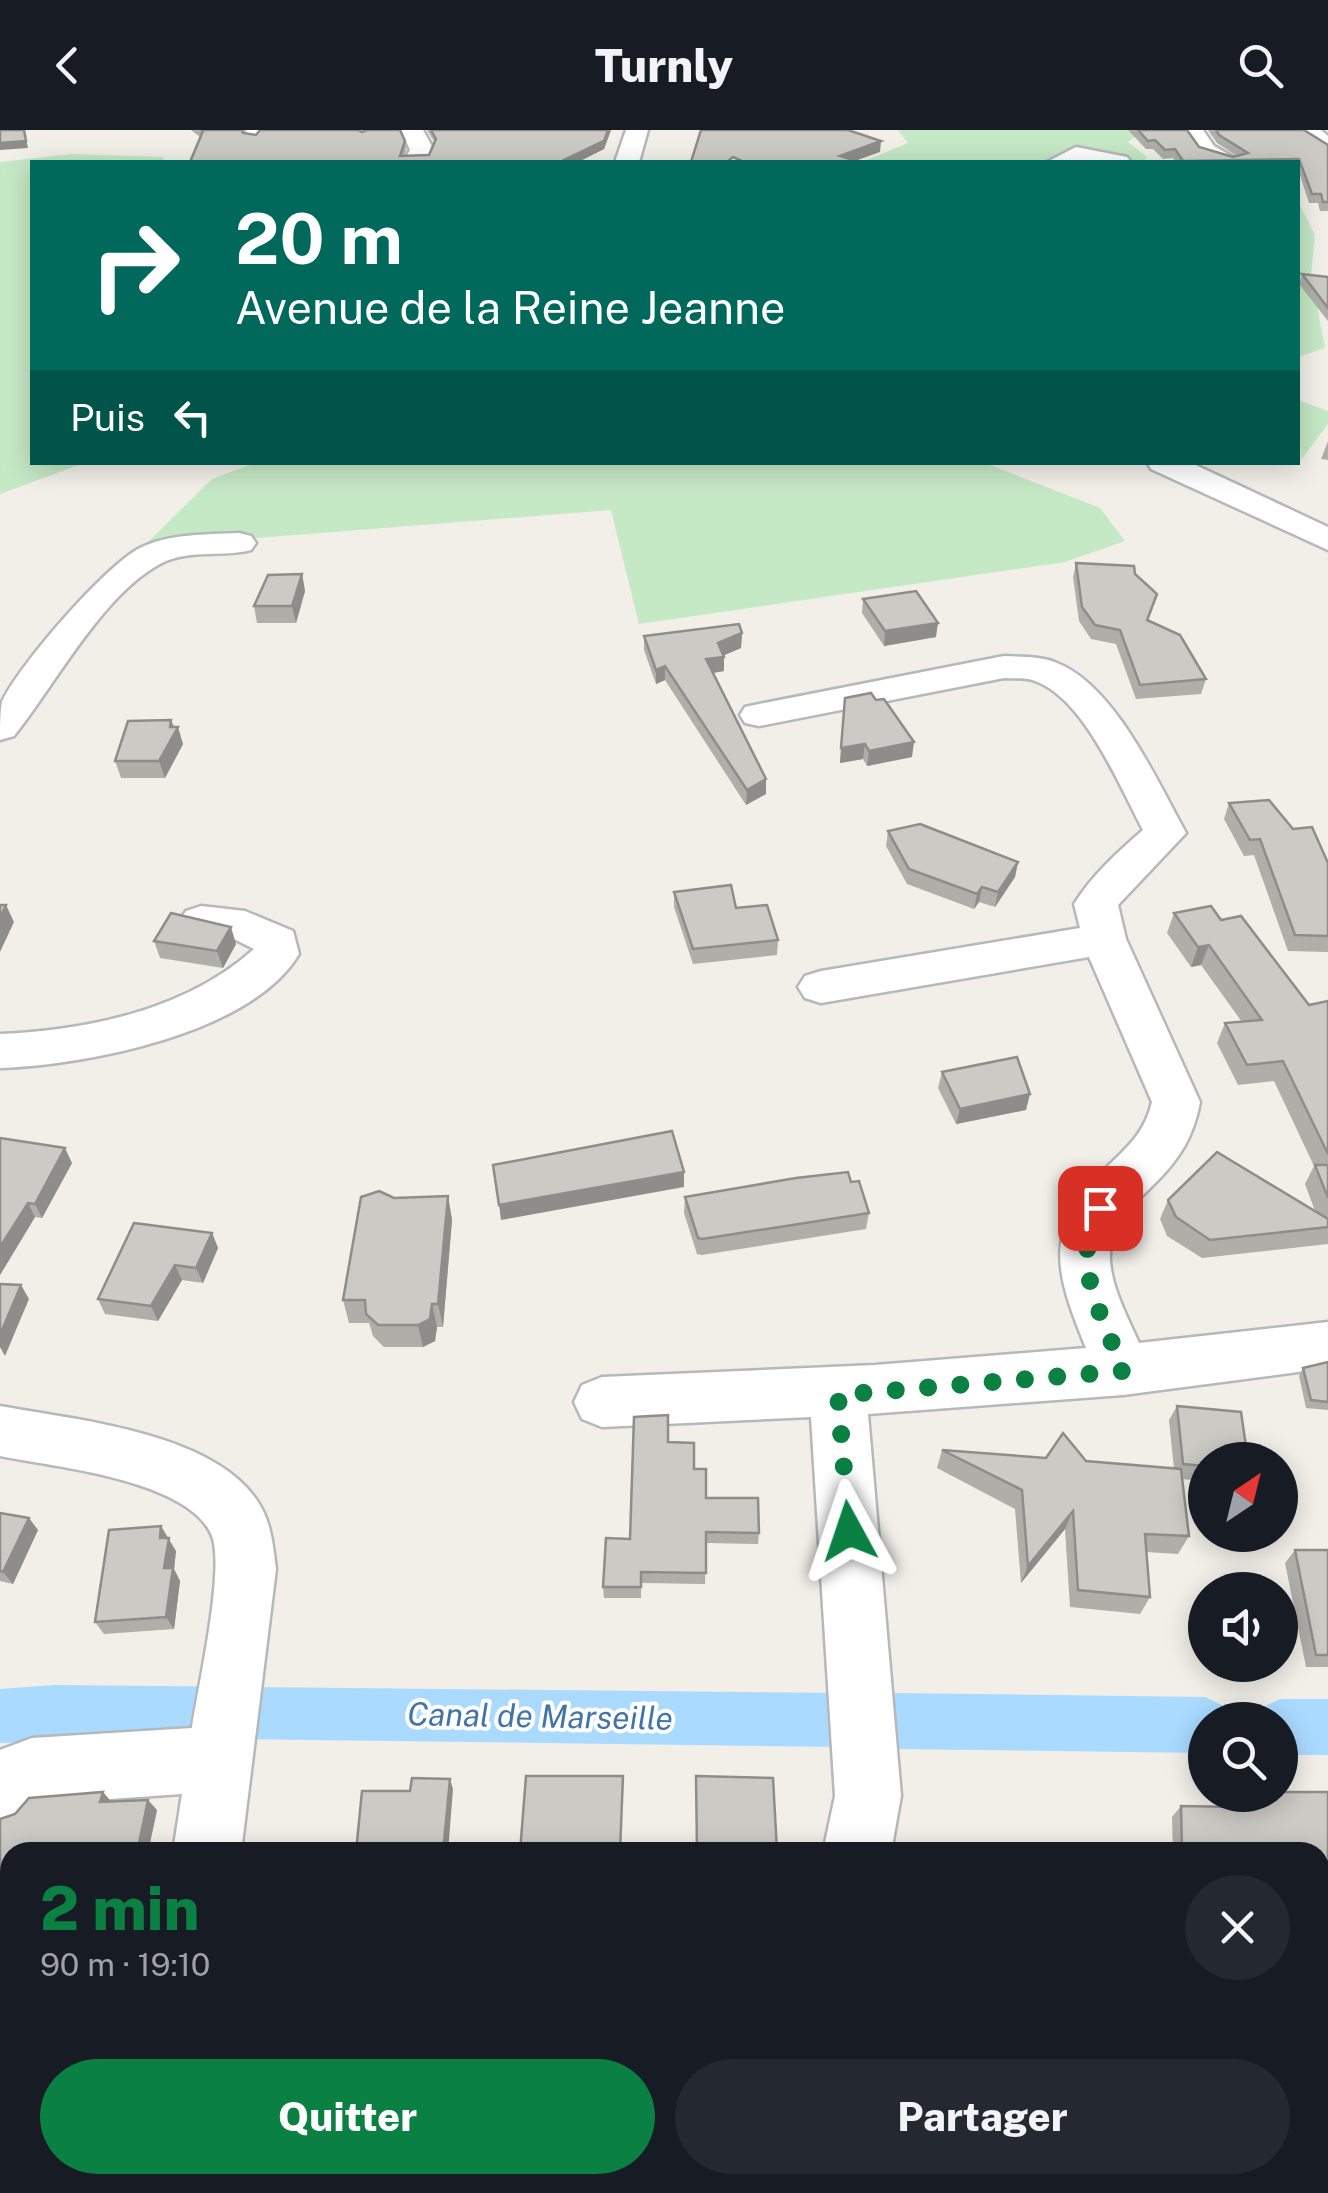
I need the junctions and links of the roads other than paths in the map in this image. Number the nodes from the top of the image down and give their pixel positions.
1 (412, 130) edge
2 (637, 130) edge
3 (1191, 130) edge
4 (1307, 130) edge
5 (1328, 148) edge
6 (416, 160) edge
7 (628, 160) edge
8 (1063, 160) edge
9 (1108, 160) edge
10 (1226, 160) edge
11 (1168, 465) edge
12 (1328, 540) edge
13 (239, 543) dead end
14 (759, 715) dead end
15 (0, 728) edge
16 (201, 920) edge
17 (1104, 939) junction
18 (821, 987) dead end
19 (0, 1052) edge
20 (1328, 1345) edge
21 (1123, 1371) junction
22 (838, 1395) junction
23 (602, 1402) dead end
24 (0, 1432) edge
25 (223, 1748) junction
26 (0, 1796) edge
27 (862, 1824) edge
28 (209, 1842) edge

1 - 6 street
2 - 7 street
3 - 10 street
4 - 5 street
8 - 9 street
11 - 12 street
13 - 15 street
14 - 17 street
16 - 19 street
17 - 18 street
17 - 21 street
20 - 21 street
21 - 22 street
22 - 23 street
22 - 27 street
24 - 25 street
25 - 26 street
25 - 28 street

